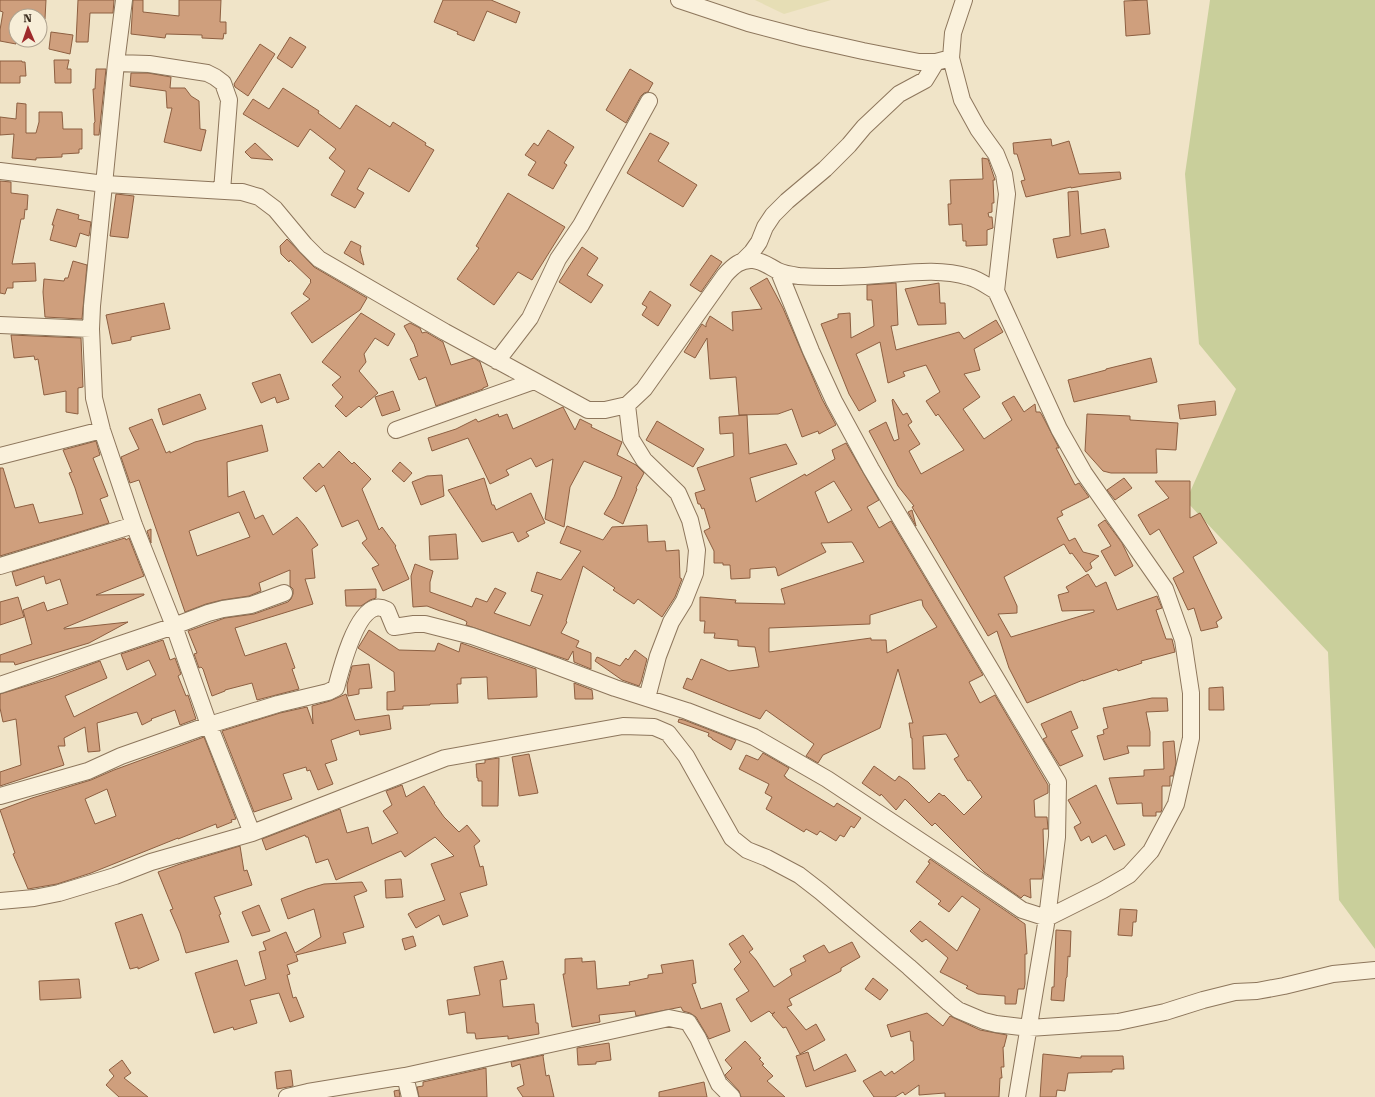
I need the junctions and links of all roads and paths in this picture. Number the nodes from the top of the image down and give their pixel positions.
1 (124, 0) edge
2 (679, 0) edge
3 (964, 0) edge
4 (944, 60) junction
5 (116, 63) junction
6 (649, 101) dead end
7 (0, 171) edge
8 (105, 184) junction
9 (222, 191) junction
10 (743, 261) junction
11 (779, 272) junction
12 (996, 291) junction
13 (0, 325) edge
14 (91, 329) junction
15 (497, 361) junction
16 (534, 381) junction
17 (628, 405) junction
18 (102, 430) junction
19 (396, 430) dead end
20 (0, 456) edge
21 (134, 525) junction
22 (0, 566) edge
23 (284, 594) dead end
24 (174, 626) junction
25 (0, 685) edge
26 (647, 698) junction
27 (209, 725) junction
28 (0, 796) edge
29 (252, 833) junction
30 (0, 901) edge
31 (1047, 918) junction
32 (1375, 970) edge
33 (1029, 1028) junction
34 (405, 1076) junction
35 (287, 1097) edge
36 (410, 1097) edge
37 (732, 1097) edge
38 (1017, 1097) edge

1 - 5 street
2 - 4 street
3 - 4 street
4 - 10 street
4 - 12 street
5 - 8 street
5 - 9 street
6 - 15 street
7 - 8 street
8 - 9 street
8 - 14 street
9 - 15 street
10 - 11 street
10 - 17 street
11 - 12 street
11 - 31 street
12 - 31 street
13 - 14 street
14 - 18 street
15 - 16 street
16 - 17 street
16 - 19 street
17 - 26 street
18 - 20 street
18 - 21 street
21 - 22 street
21 - 24 street
23 - 24 street
24 - 25 street
24 - 27 street
26 - 27 street
26 - 31 street
27 - 28 street
27 - 29 street
29 - 30 street
29 - 33 street
31 - 33 street
32 - 33 street
33 - 38 street
34 - 35 street
34 - 36 street
34 - 37 street

